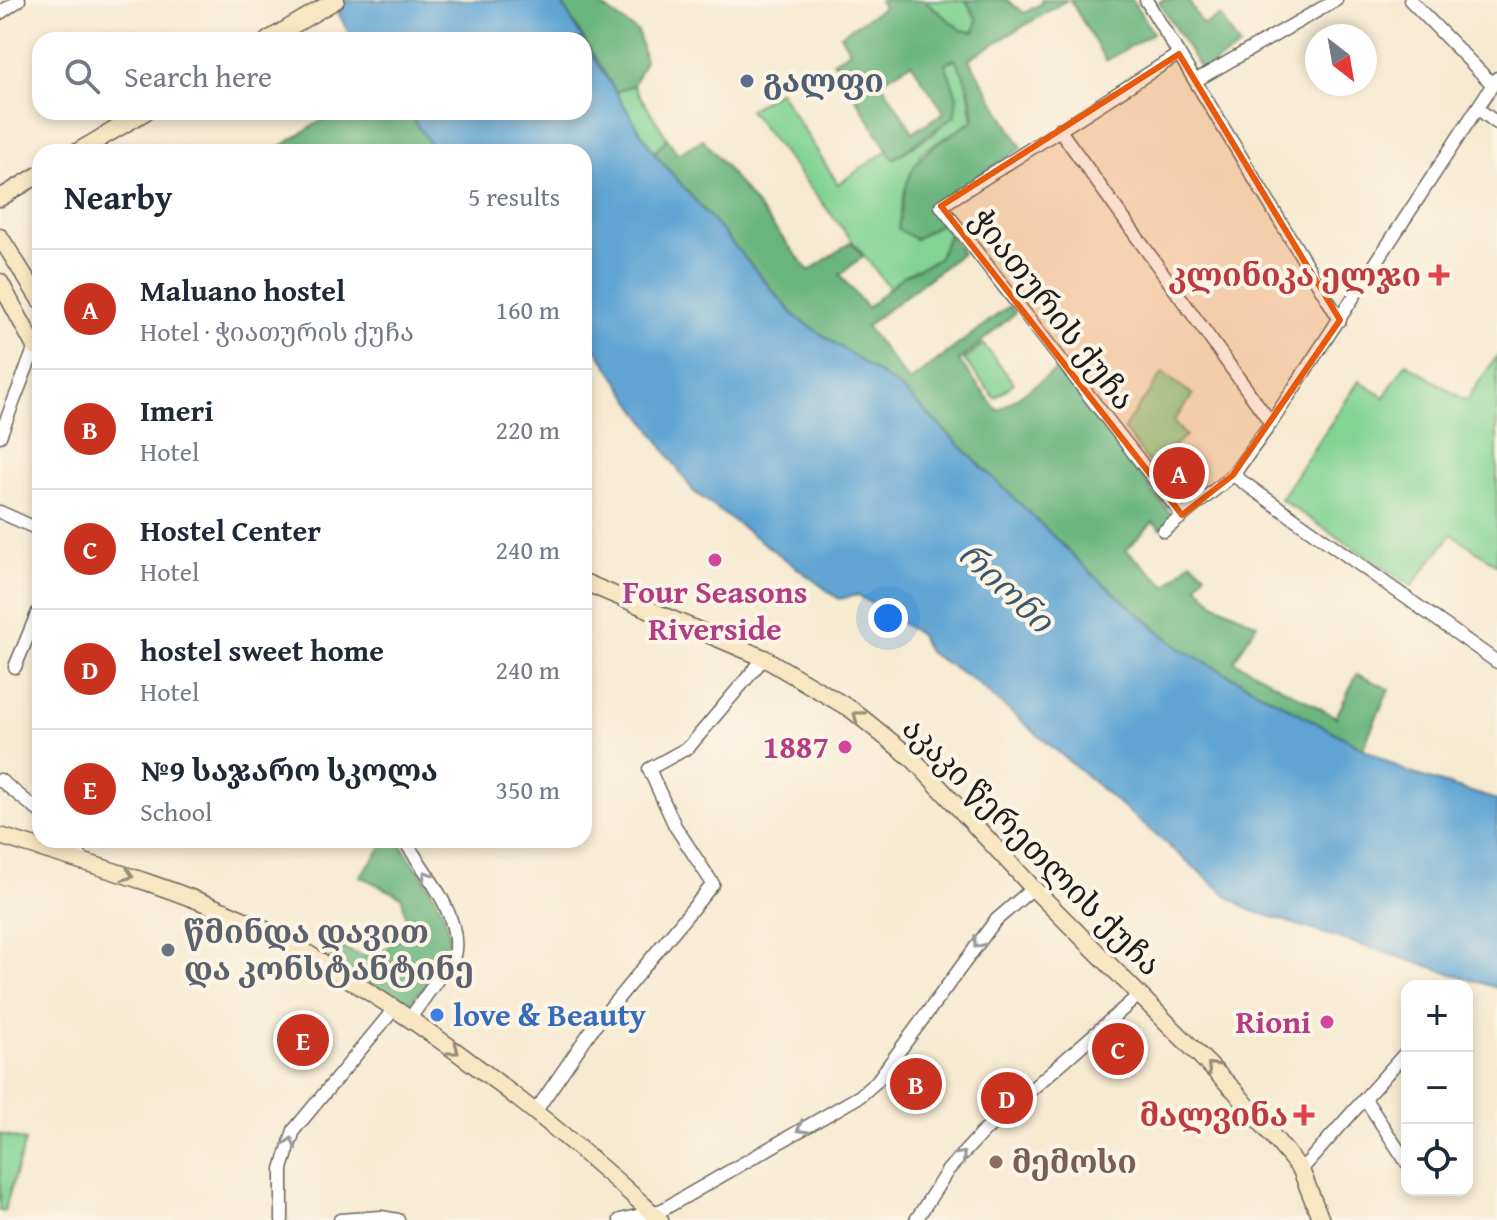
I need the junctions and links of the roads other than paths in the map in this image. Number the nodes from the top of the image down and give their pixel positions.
1 (19, 0) edge
2 (336, 0) edge
3 (1146, 0) edge
4 (1336, 0) edge
5 (1410, 0) edge
6 (0, 13) edge
7 (281, 32) edge
8 (1179, 54) junction
9 (1195, 81) junction
10 (1495, 81) edge
11 (1478, 109) junction
12 (131, 120) edge
13 (1497, 123) edge
14 (1059, 129) junction
15 (91, 144) edge
16 (32, 179) edge
17 (0, 198) edge
18 (0, 237) edge
19 (0, 282) edge
20 (32, 287) edge
21 (1340, 320) junction
22 (32, 341) edge
23 (32, 355) edge
24 (1271, 423) junction
25 (0, 436) edge
26 (1233, 475) junction
27 (0, 512) edge
28 (1182, 515) junction
29 (32, 526) edge
30 (1164, 531) dead end
31 (592, 585) edge
32 (32, 626) edge
33 (764, 658) junction
34 (1497, 662) edge
35 (15, 667) dead end
36 (0, 780) edge
37 (32, 806) edge
38 (0, 836) edge
39 (32, 845) edge
40 (45, 848) edge
41 (73, 848) edge
42 (409, 848) edge
43 (82, 858) junction
44 (1033, 888) junction
45 (1140, 994) junction
46 (395, 1008) junction
47 (411, 1017) junction
48 (1406, 1052) edge
49 (1365, 1099) junction
50 (535, 1112) junction
51 (1379, 1121) dead end
52 (1301, 1170) junction
53 (655, 1216) edge
54 (282, 1220) edge
55 (340, 1220) edge
56 (398, 1220) edge
57 (620, 1220) edge
58 (916, 1220) edge
59 (1321, 1220) edge

1 - 6 street
2 - 7 main road
3 - 8 street
4 - 9 street
5 - 10 street
8 - 9 street
8 - 14 street, ჭიათურის ქუჩა
9 - 21 street
10 - 11 street
11 - 13 street
11 - 21 street
12 - 15 main road
14 - 24 street
14 - 28 street, ჭიათურის ქუჩა
16 - 17 main road
18 - 20 main road
19 - 22 main road
21 - 24 street
23 - 25 street
24 - 26 street
26 - 28 street
26 - 34 street
27 - 29 street
28 - 30 street
31 - 33 main road, აკაკი წერეთლის ქუჩა
32 - 35 street
44 -> 33 main road, აკაკი წერეთლის ქუჩა
33 - 50 street
36 - 37 street
38 - 39 main road
40 - 43 main road
41 - 43 street
47 -> 42 street
43 -> 46 main road
44 - 45 main road, აკაკი წერეთლის ქუჩა
44 -> 53 street
52 -> 45 main road, აკაკი წერეთლის ქუჩა
58 -> 45 street
46 - 47 main road
54 -> 46 street
47 -> 50 main road
48 - 49 street
49 - 51 street
49 - 52 street
50 - 53 main road
52 - 59 main road, აკაკი წერეთლის ქუჩა
53 - 57 street
55 - 56 street

